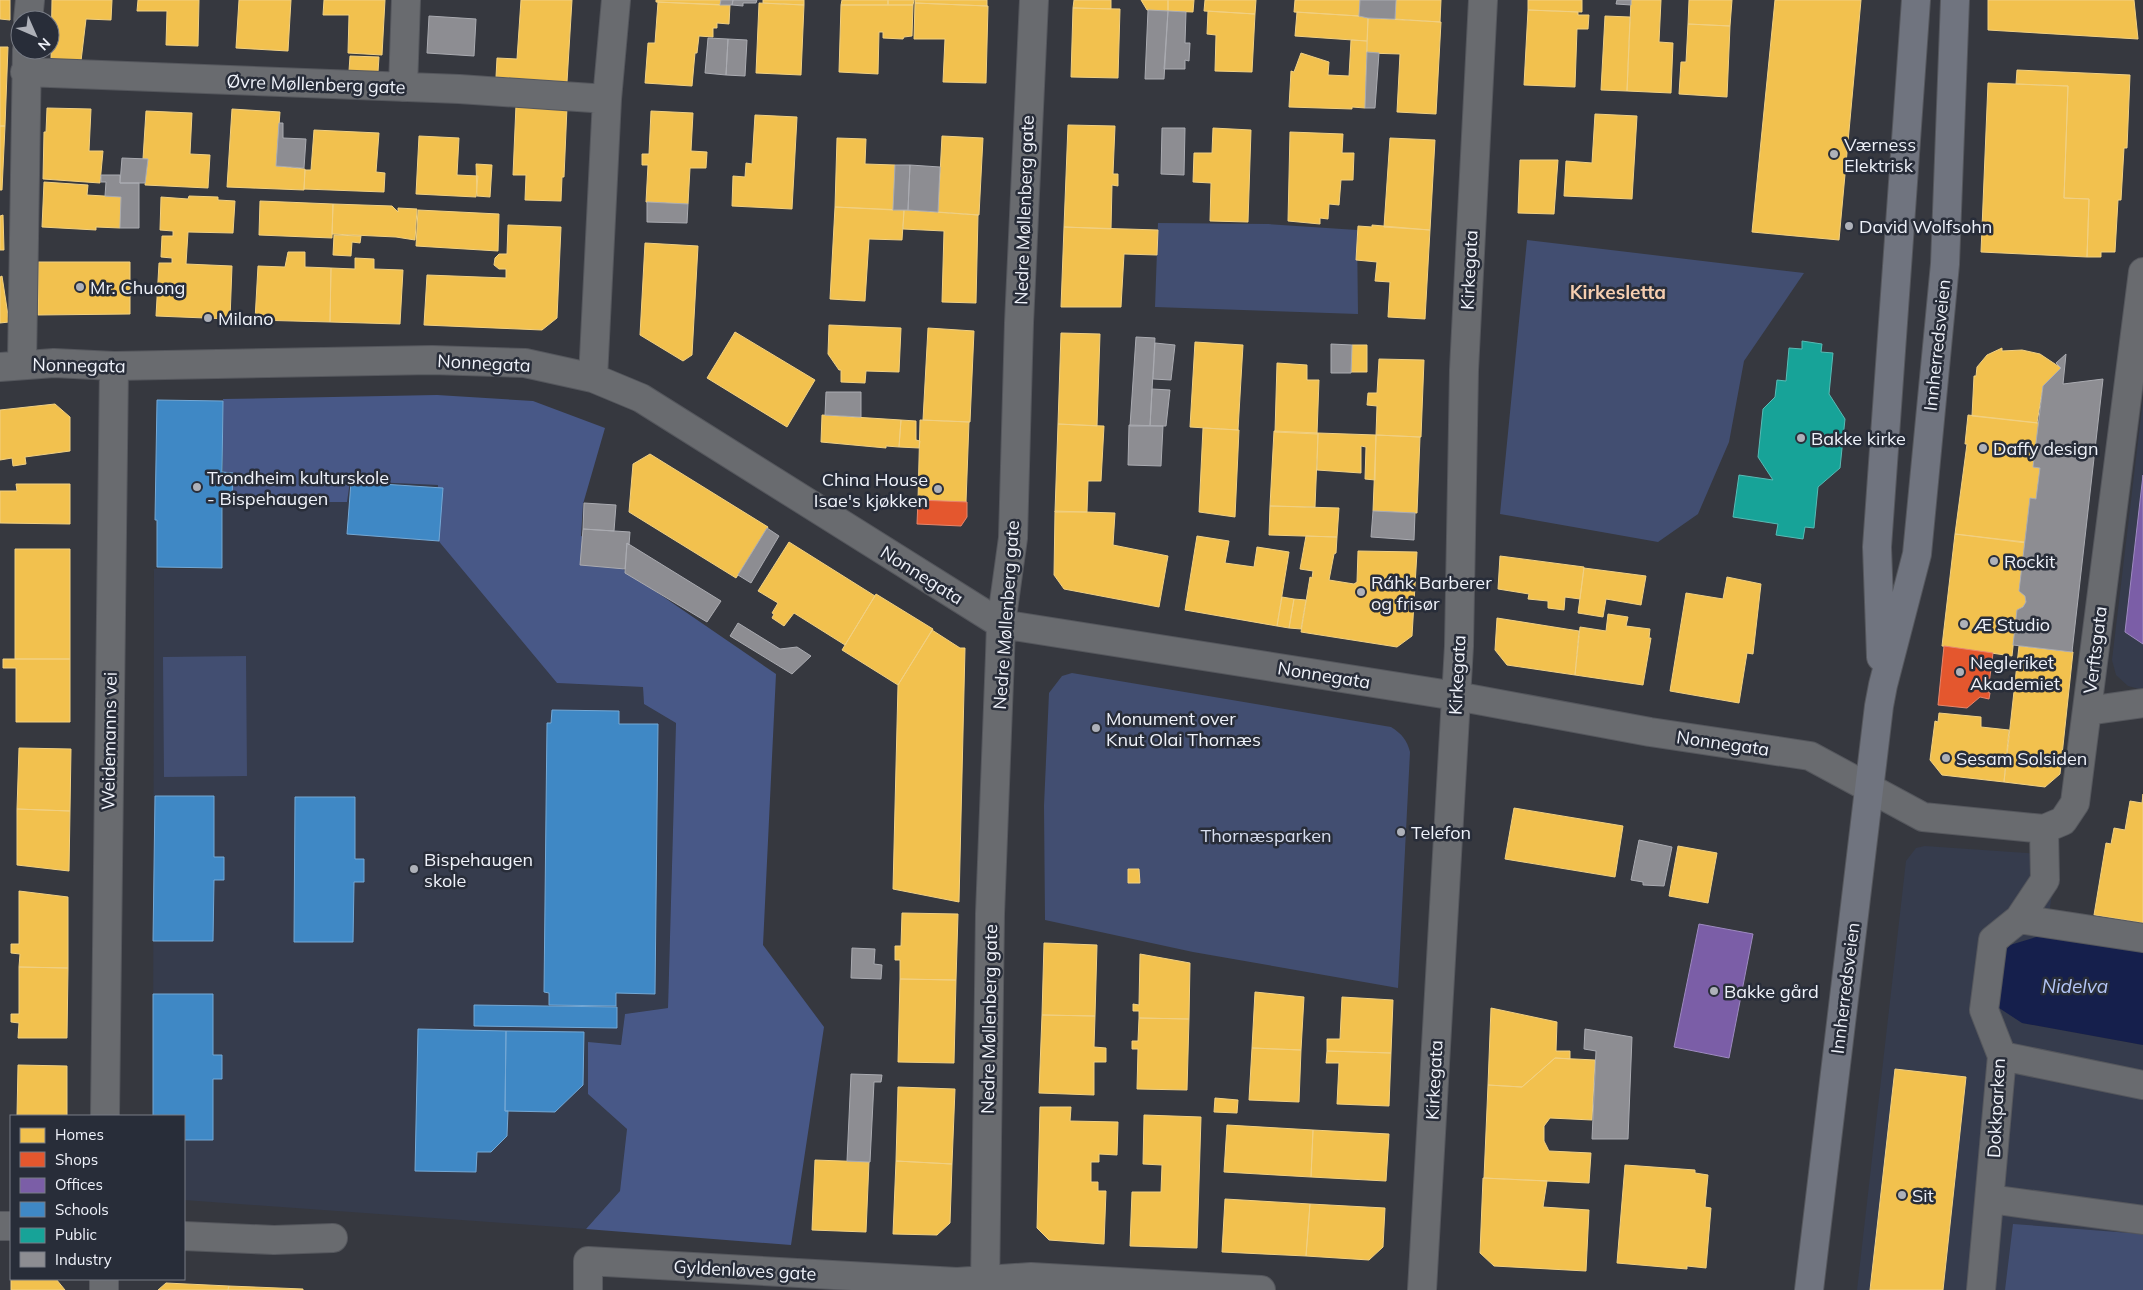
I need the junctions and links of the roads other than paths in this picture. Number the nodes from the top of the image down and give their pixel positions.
1 (406, 0) edge
2 (616, 0) edge
3 (1034, 0) edge
4 (1483, 0) edge
5 (1916, 0) edge
6 (1955, 0) edge
7 (26, 61) edge
8 (403, 87) junction
9 (607, 99) junction
10 (2143, 272) edge
11 (11, 366) edge
12 (114, 366) junction
13 (593, 378) junction
14 (1001, 624) junction
15 (1882, 685) junction
16 (1456, 696) junction
17 (2143, 702) edge
18 (2087, 711) junction
19 (1868, 788) junction
20 (2044, 829) junction
21 (2019, 919) junction
22 (2143, 938) edge
23 (2002, 1056) junction
24 (2143, 1085) edge
25 (105, 1115) edge
26 (1990, 1200) junction
27 (2143, 1220) edge
28 (185, 1236) edge
29 (333, 1238) dead end
30 (986, 1285) edge
31 (588, 1290) edge
32 (1261, 1290) edge
33 (1422, 1290) edge
34 (1809, 1290) edge
35 (1982, 1290) edge

1 - 8 street
2 - 9 street
3 - 14 street, Nedre Møllenberg gate
4 - 16 street, Kirkegata
5 - 15 main road, Innherredsveien
6 - 15 main road, Innherredsveien
7 - 8 street, Øvre Møllenberg gate
7 - 11 street
8 - 9 street, Øvre Møllenberg gate
9 - 13 street
10 - 18 street, Verftsgata
11 - 12 street, Nonnegata
12 - 13 street, Nonnegata
12 - 25 street, Weidemanns vei
13 - 14 street, Nonnegata
14 - 16 street, Nonnegata
14 - 30 street, Nedre Møllenberg gate
15 - 19 main road, Innherredsveien
16 - 19 street, Nonnegata
16 - 33 street, Kirkegata
17 - 18 street
18 - 20 street, Verftsgata
19 - 20 street
19 - 34 main road, Innherredsveien
20 - 21 street, Dokkparken
21 - 22 street
21 - 23 street, Dokkparken
23 - 24 street
23 - 26 street, Dokkparken
26 - 27 street
26 - 35 street, Dokkparken
28 - 29 street
30 - 31 street, Gyldenløves gate
30 - 32 street, Gyldenløves gate

